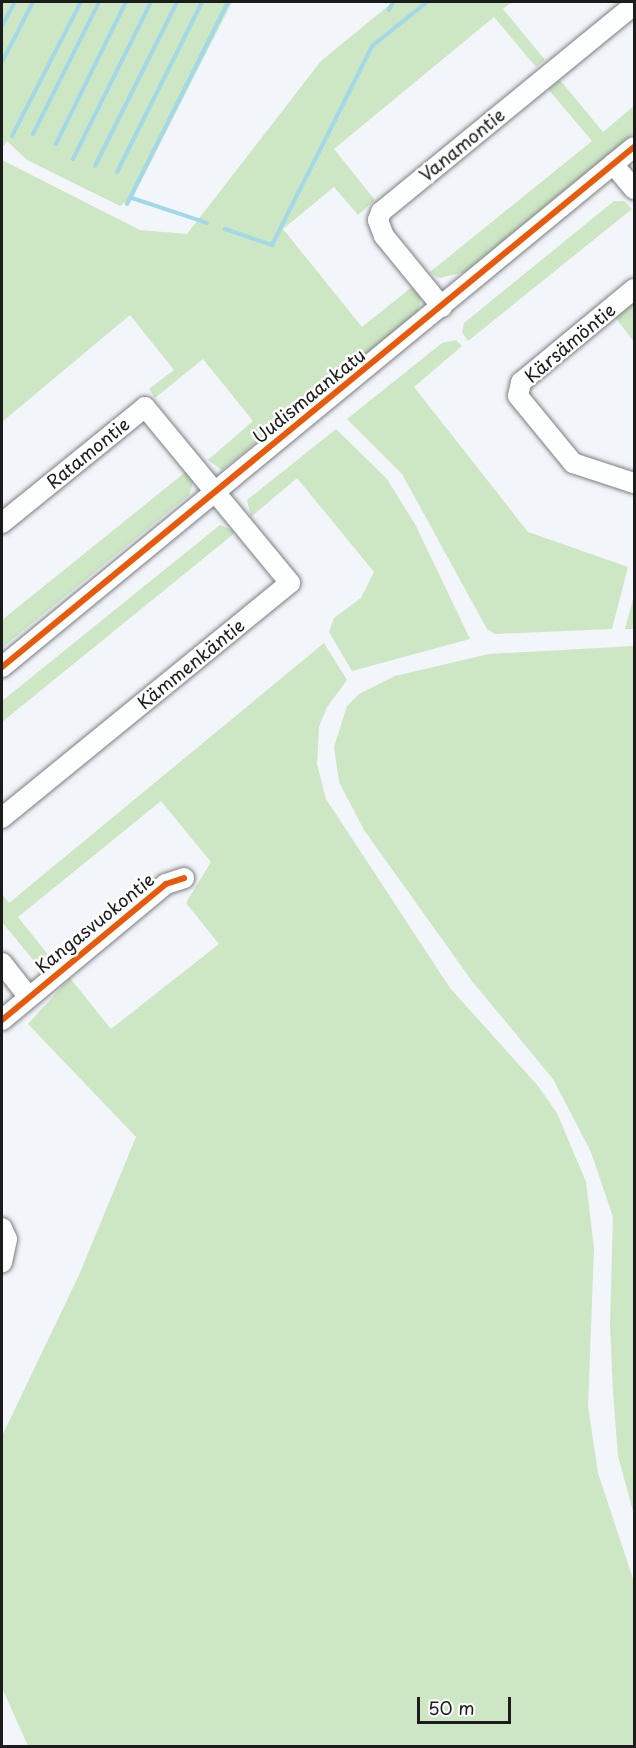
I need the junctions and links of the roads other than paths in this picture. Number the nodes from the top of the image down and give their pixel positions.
1 (634, 5) edge
2 (634, 147) edge
3 (613, 164) junction
4 (634, 189) edge
5 (634, 289) edge
6 (442, 307) junction
7 (634, 483) edge
8 (215, 493) junction
9 (2, 523) edge
10 (2, 667) edge
11 (2, 818) edge
12 (184, 878) dead end
13 (2, 963) edge
14 (28, 996) junction
15 (2, 1020) edge
16 (2, 1228) edge
17 (2, 1262) edge

1 - 6 street, Vanamontie
2 - 3 street, Uudismaankatu
3 - 4 street
3 - 6 street, Uudismaankatu
5 - 7 street, Kärsämöntie
6 - 8 street, Uudismaankatu
8 - 9 street, Ratamontie
8 - 10 street, Uudismaankatu
8 - 11 street, Kämmenkäntie
12 - 14 street, Kangasvuokontie
13 - 14 street
14 - 15 street, Kangasvuokontie
16 - 17 street

